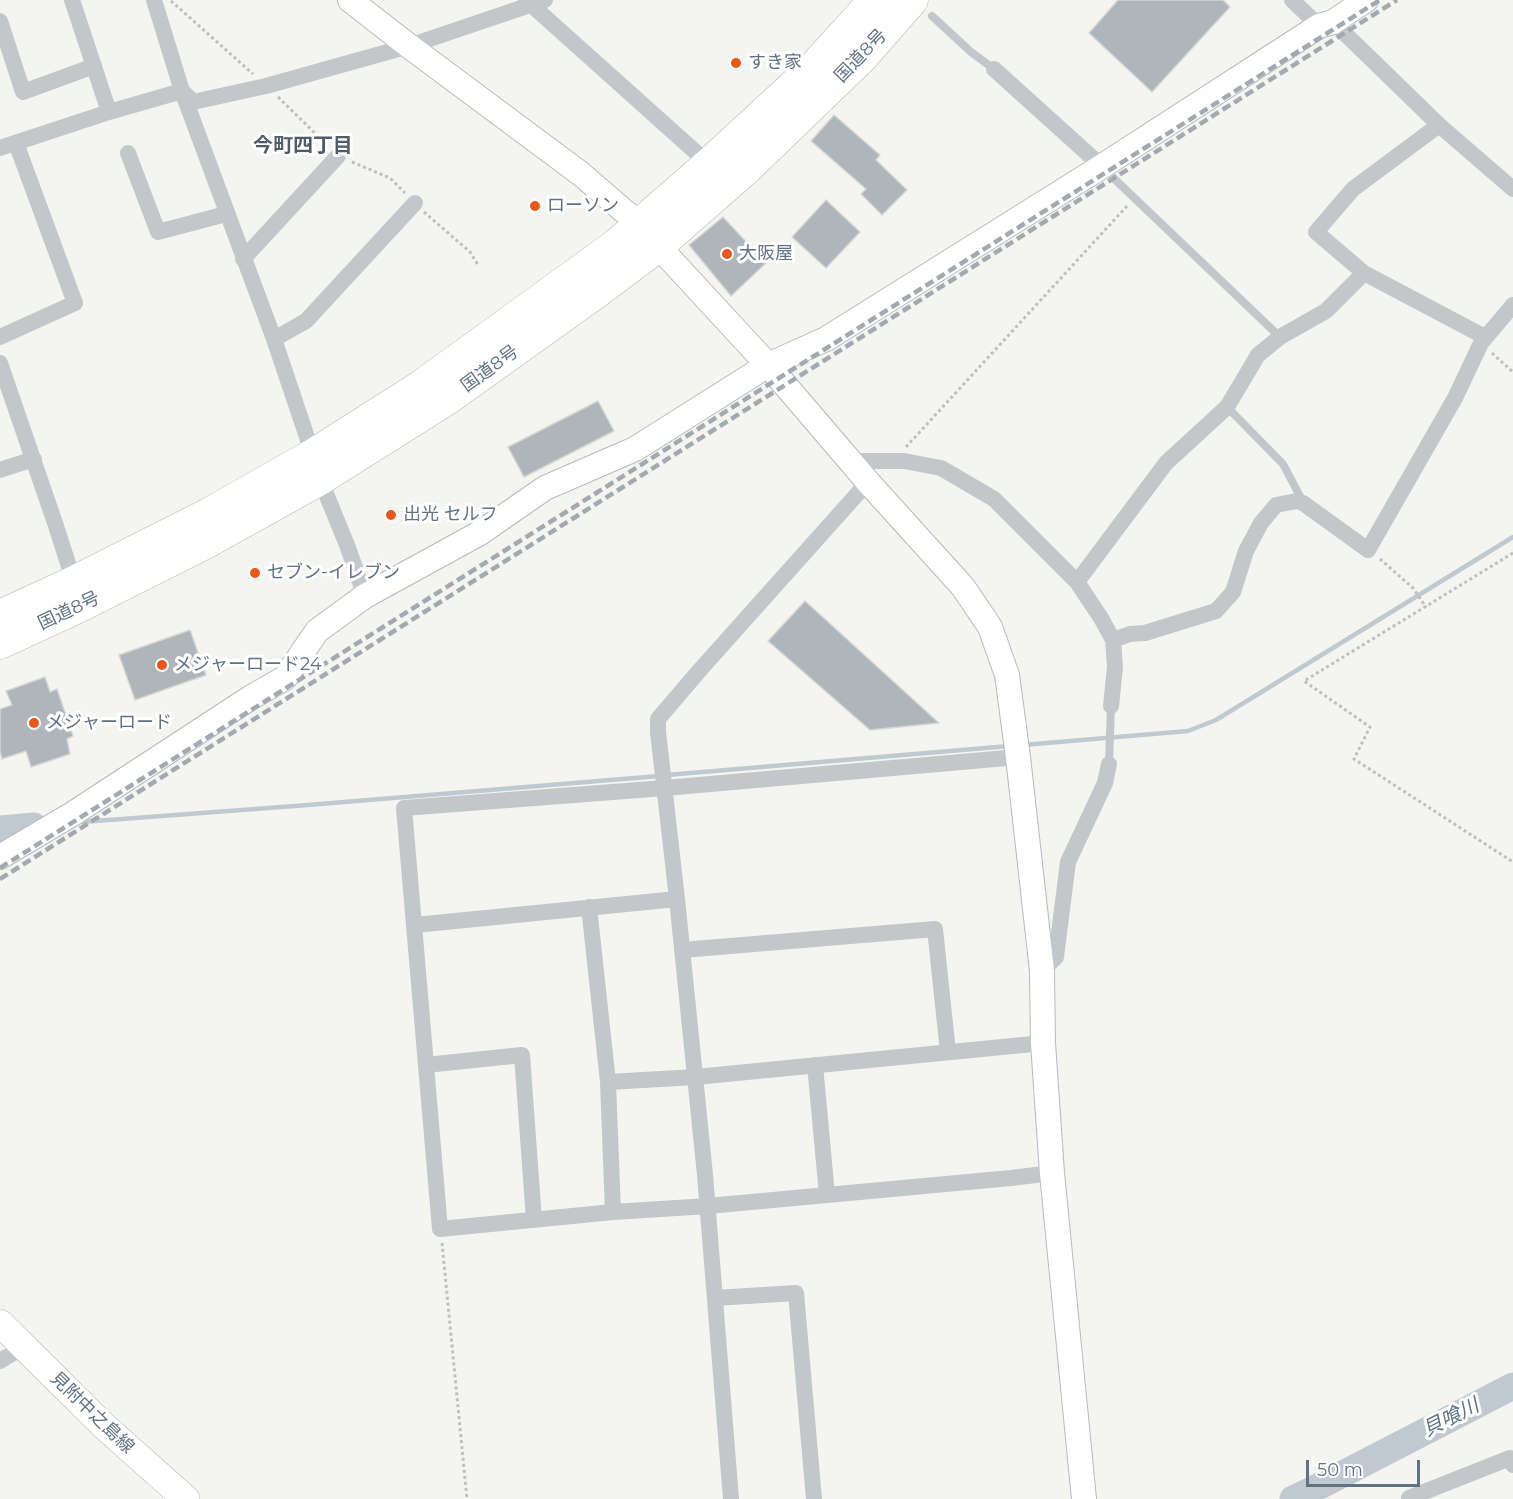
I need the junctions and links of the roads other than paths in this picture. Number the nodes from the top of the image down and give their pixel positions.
1 (72, 0) edge
2 (154, 0) edge
3 (351, 0) edge
4 (875, 0) edge
5 (1292, 0) edge
6 (1366, 0) edge
7 (534, 1) edge
8 (922, 8) edge
9 (0, 21) edge
10 (1326, 24) junction
11 (409, 46) junction
12 (94, 66) junction
13 (994, 69) joint
14 (182, 91) junction
15 (109, 112) junction
16 (1439, 125) junction
17 (16, 143) junction
18 (0, 148) edge
19 (128, 153) dead end
20 (338, 156) road end
21 (709, 164) junction
22 (1099, 164) junction
23 (1513, 189) edge
24 (415, 202) road end
25 (226, 214) junction
26 (649, 235) junction
27 (243, 259) junction
28 (1364, 273) junction
29 (1513, 306) edge
30 (0, 337) edge
31 (1280, 337) junction
32 (274, 339) junction
33 (1483, 340) junction
34 (0, 363) edge
35 (768, 365) junction
36 (1227, 407) junction
37 (34, 459) junction
38 (850, 461) junction
39 (316, 467) junction
40 (0, 470) edge
41 (868, 482) junction
42 (1303, 503) junction
43 (74, 582) junction
44 (1077, 582) junction
45 (365, 596) junction
46 (0, 616) edge
47 (1113, 640) junction
48 (0, 643) edge
49 (1111, 706) joint
50 (1110, 756) joint
51 (1018, 757) junction
52 (665, 788) junction
53 (0, 857) edge
54 (677, 899) junction
55 (589, 907) junction
56 (415, 925) junction
57 (682, 950) junction
58 (1042, 971) junction
59 (1043, 1043) junction
60 (948, 1052) junction
61 (426, 1065) junction
62 (815, 1065) junction
63 (696, 1077) junction
64 (608, 1082) junction
65 (1052, 1173) junction
66 (827, 1195) junction
67 (708, 1206) junction
68 (613, 1212) junction
69 (534, 1220) junction
70 (715, 1298) junction
71 (0, 1323) edge
72 (23, 1347) junction
73 (0, 1361) edge
74 (1513, 1465) edge
75 (186, 1499) edge
76 (730, 1499) edge
77 (814, 1499) edge
78 (1084, 1499) edge
79 (1409, 1499) edge

1 - 12 street
2 - 14 street
3 - 11 street
4 - 21 highway, 国道8号
5 - 10 street
6 - 10 street
7 - 11 street
7 - 21 street
8 - 13 lane
8 - 26 highway, 国道8号
9 - 12 street
10 - 16 street
10 - 22 street
11 - 14 street
11 - 26 street
12 - 15 street
13 - 22 street
14 - 15 street
14 - 25 street
15 - 17 street
16 - 23 street
16 - 28 street
17 - 18 street
17 - 30 street
19 - 25 street
20 - 27 street
21 - 26 highway, 国道8号
22 - 31 lane
22 - 35 street
24 - 32 street
25 - 27 street
26 - 35 street
26 - 39 highway, 国道8号
27 - 32 street
28 - 31 street
28 - 33 street
29 - 33 street
31 - 36 street
32 - 39 street
33 - 42 street
34 - 37 street
35 - 38 street
35 - 45 street
36 - 42 lane
36 - 44 street
37 - 40 street
37 - 43 street
38 - 41 street
38 - 44 street
39 - 43 highway, 国道8号
39 - 45 street
39 - 48 highway, 国道8号
41 - 51 street
41 - 52 street
42 - 47 street
43 - 46 highway, 国道8号
44 - 47 street
45 - 53 street
47 - 49 street
49 - 50 lane
50 - 58 street
51 - 52 street
51 - 58 street
52 - 54 street
52 - 56 street
54 - 55 street
54 - 57 street
55 - 56 street
55 - 64 street
56 - 61 street
57 - 60 street
57 - 63 street
58 - 59 street
59 - 60 street
59 - 65 street
60 - 62 street
61 - 69 street
61 - 69 street
62 - 63 street
62 - 66 street
63 - 64 street
63 - 67 street
64 - 68 street
65 - 66 street
65 - 78 street
66 - 67 street
67 - 68 street
67 - 70 street
68 - 69 street
70 - 76 street
70 - 77 street
71 - 72 main road, 見附中之島線
72 - 73 street
72 - 75 main road, 見附中之島線
74 - 79 street

